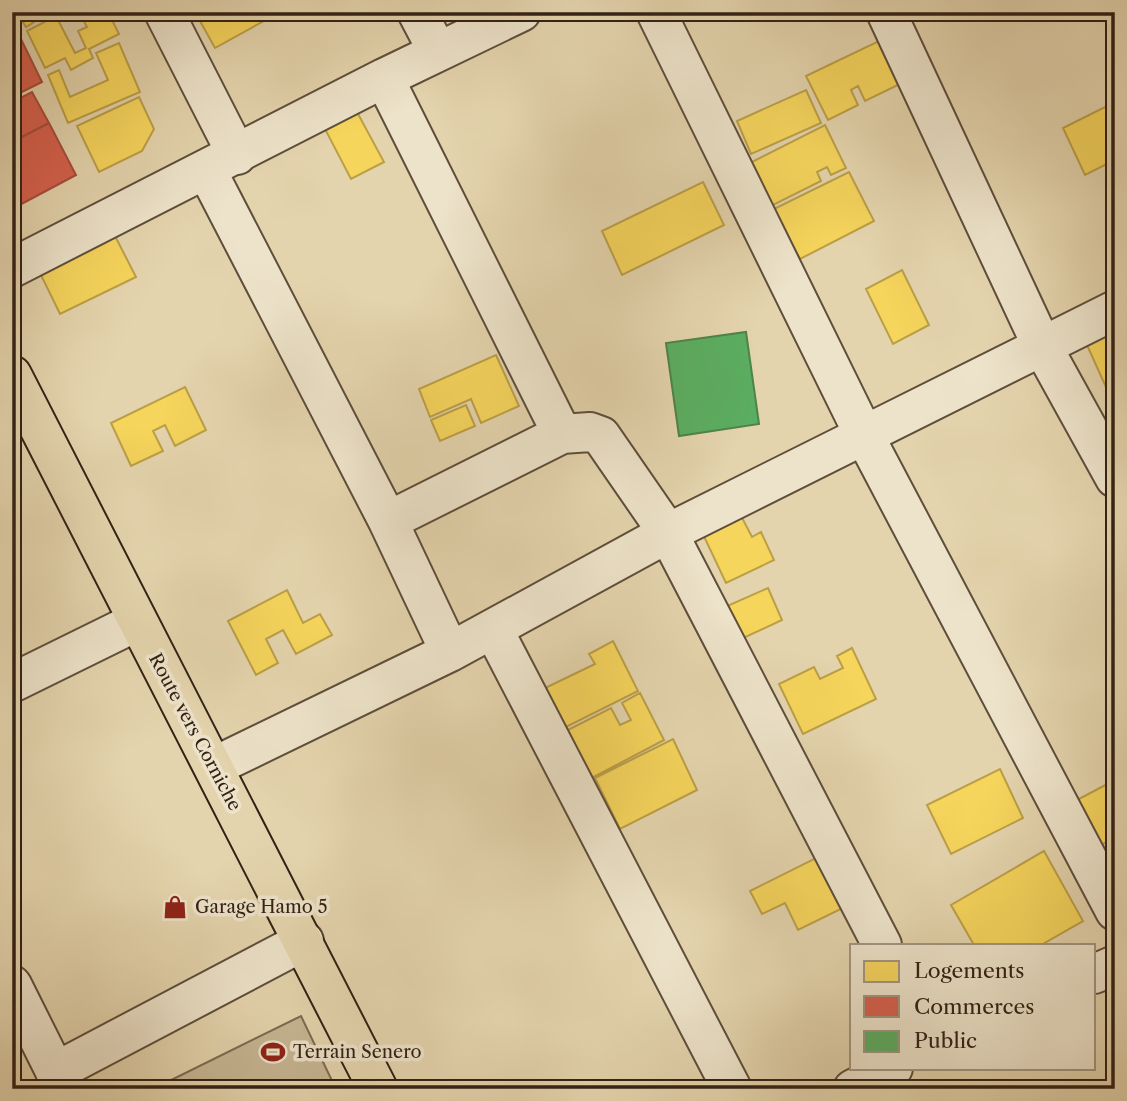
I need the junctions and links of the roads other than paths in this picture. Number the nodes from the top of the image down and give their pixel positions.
1 (164, 12) edge
2 (417, 12) edge
3 (522, 12) edge
4 (656, 12) edge
5 (886, 12) edge
6 (438, 52) junction
7 (384, 78) junction
8 (222, 163) junction
9 (12, 268) edge
10 (1115, 310) edge
11 (1042, 346) junction
12 (12, 375) edge
13 (562, 435) junction
14 (864, 435) junction
15 (1115, 478) edge
16 (388, 521) junction
17 (668, 533) junction
18 (136, 622) junction
19 (493, 629) junction
20 (450, 652) junction
21 (12, 683) edge
22 (215, 766) junction
23 (1115, 911) edge
24 (304, 941) junction
25 (881, 944) edge
26 (1115, 965) edge
27 (1096, 973) edge
28 (12, 985) edge
29 (893, 1076) edge
30 (60, 1080) edge
31 (378, 1089) edge
32 (732, 1089) edge
33 (853, 1089) edge

1 - 8 street
2 - 6 street
3 - 6 street
4 - 14 street
5 - 11 street
6 - 7 street
7 - 8 street
7 - 13 street
8 - 9 street
8 - 16 street
10 - 11 street
11 - 14 street
11 - 15 street
12 - 18 main road, Route vers Corniche
13 - 16 street
13 - 17 street
14 - 17 street
14 - 23 street
16 - 20 street
17 - 19 street
17 - 25 street
18 - 21 street
18 - 22 main road, Route vers Corniche
19 - 20 street
19 - 32 street
20 - 22 street
22 - 24 main road, Route vers Corniche
24 - 30 street
24 - 31 main road, Route vers Corniche
26 - 27 street
28 - 30 street
29 - 33 street

